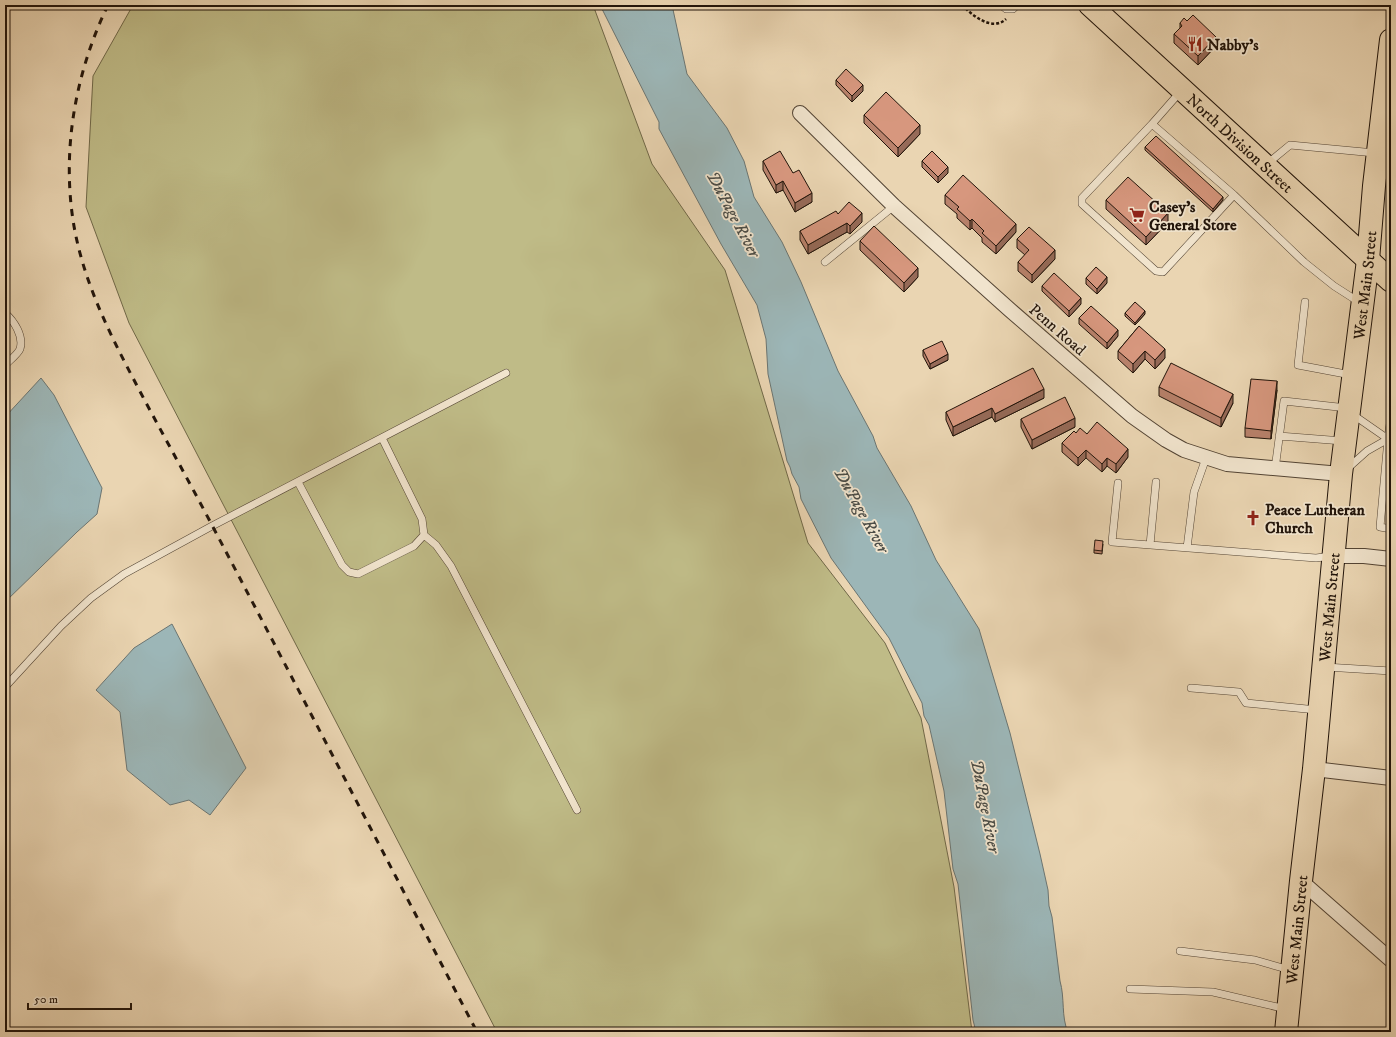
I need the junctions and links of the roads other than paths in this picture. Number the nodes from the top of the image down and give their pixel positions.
1 (1001, 5) edge
2 (1090, 5) edge
3 (1220, 5) edge
4 (1227, 5) edge
5 (1015, 7) edge
6 (1391, 40) edge
7 (1182, 90) junction
8 (800, 114) dead end
9 (1152, 124) junction
10 (1378, 153) junction
11 (1265, 165) junction
12 (1234, 195) junction
13 (894, 206) junction
14 (1368, 260) junction
15 (825, 262) dead end
16 (1391, 281) edge
17 (1305, 302) dead end
18 (1362, 304) junction
19 (5, 313) edge
20 (8, 356) edge
21 (5, 365) edge
22 (506, 373) dead end
23 (1354, 376) junction
24 (1349, 410) junction
25 (1391, 416) edge
26 (1279, 436) junction
27 (382, 438) junction
28 (1388, 439) junction
29 (1345, 442) junction
30 (1206, 458) junction
31 (1275, 469) junction
32 (1341, 474) junction
33 (298, 482) junction
34 (1118, 482) dead end
35 (1156, 482) dead end
36 (1391, 529) edge
37 (424, 535) junction
38 (1150, 545) junction
39 (1187, 548) junction
40 (1334, 556) junction
41 (1391, 559) edge
42 (1323, 667) junction
43 (1391, 671) edge
44 (5, 686) edge
45 (1191, 688) dead end
46 (1319, 710) junction
47 (1314, 769) junction
48 (1391, 778) edge
49 (576, 810) dead end
50 (1301, 881) junction
51 (1180, 951) dead end
52 (1391, 960) edge
53 (1292, 970) junction
54 (1130, 989) dead end
55 (1289, 1010) junction
56 (1286, 1032) edge

1 - 5 lane
2 - 7 main road, North Division Street
3 - 4 lane
6 - 10 main road, West Main Street
7 - 9 lane
7 - 11 main road, North Division Street
8 - 13 street, Penn Road
9 - 12 lane
9 - 12 lane
10 - 11 lane
10 - 14 main road, West Main Street
11 - 14 main road, North Division Street
12 - 18 lane
13 - 15 lane
13 - 30 street, Penn Road
14 - 16 main road, North Division Street
14 - 18 main road, West Main Street
17 - 23 lane
18 - 23 main road, West Main Street
19 - 20 lane
20 - 21 lane
22 - 27 lane
23 - 24 main road, West Main Street
24 - 26 lane
24 - 28 lane
24 - 29 main road, West Main Street
25 - 28 lane
26 - 29 lane
26 - 31 lane
27 - 33 lane
27 - 37 lane
28 - 32 lane
28 - 36 lane
29 - 32 main road, West Main Street
30 - 31 street, Penn Road
30 - 39 lane
31 - 32 street, Penn Road
32 - 40 main road, West Main Street
33 - 37 lane
33 - 44 lane
34 - 38 lane
35 - 38 lane
37 - 49 lane
38 - 39 lane
39 - 40 lane
40 - 41 street
40 - 42 main road, West Main Street
42 - 43 lane
42 - 46 main road, West Main Street
45 - 46 lane
46 - 47 main road, West Main Street
47 - 48 street
47 - 50 main road, West Main Street
50 - 52 street
50 - 53 main road, West Main Street
51 - 53 lane
53 - 55 main road, West Main Street
54 - 55 lane
55 - 56 main road, West Main Street

